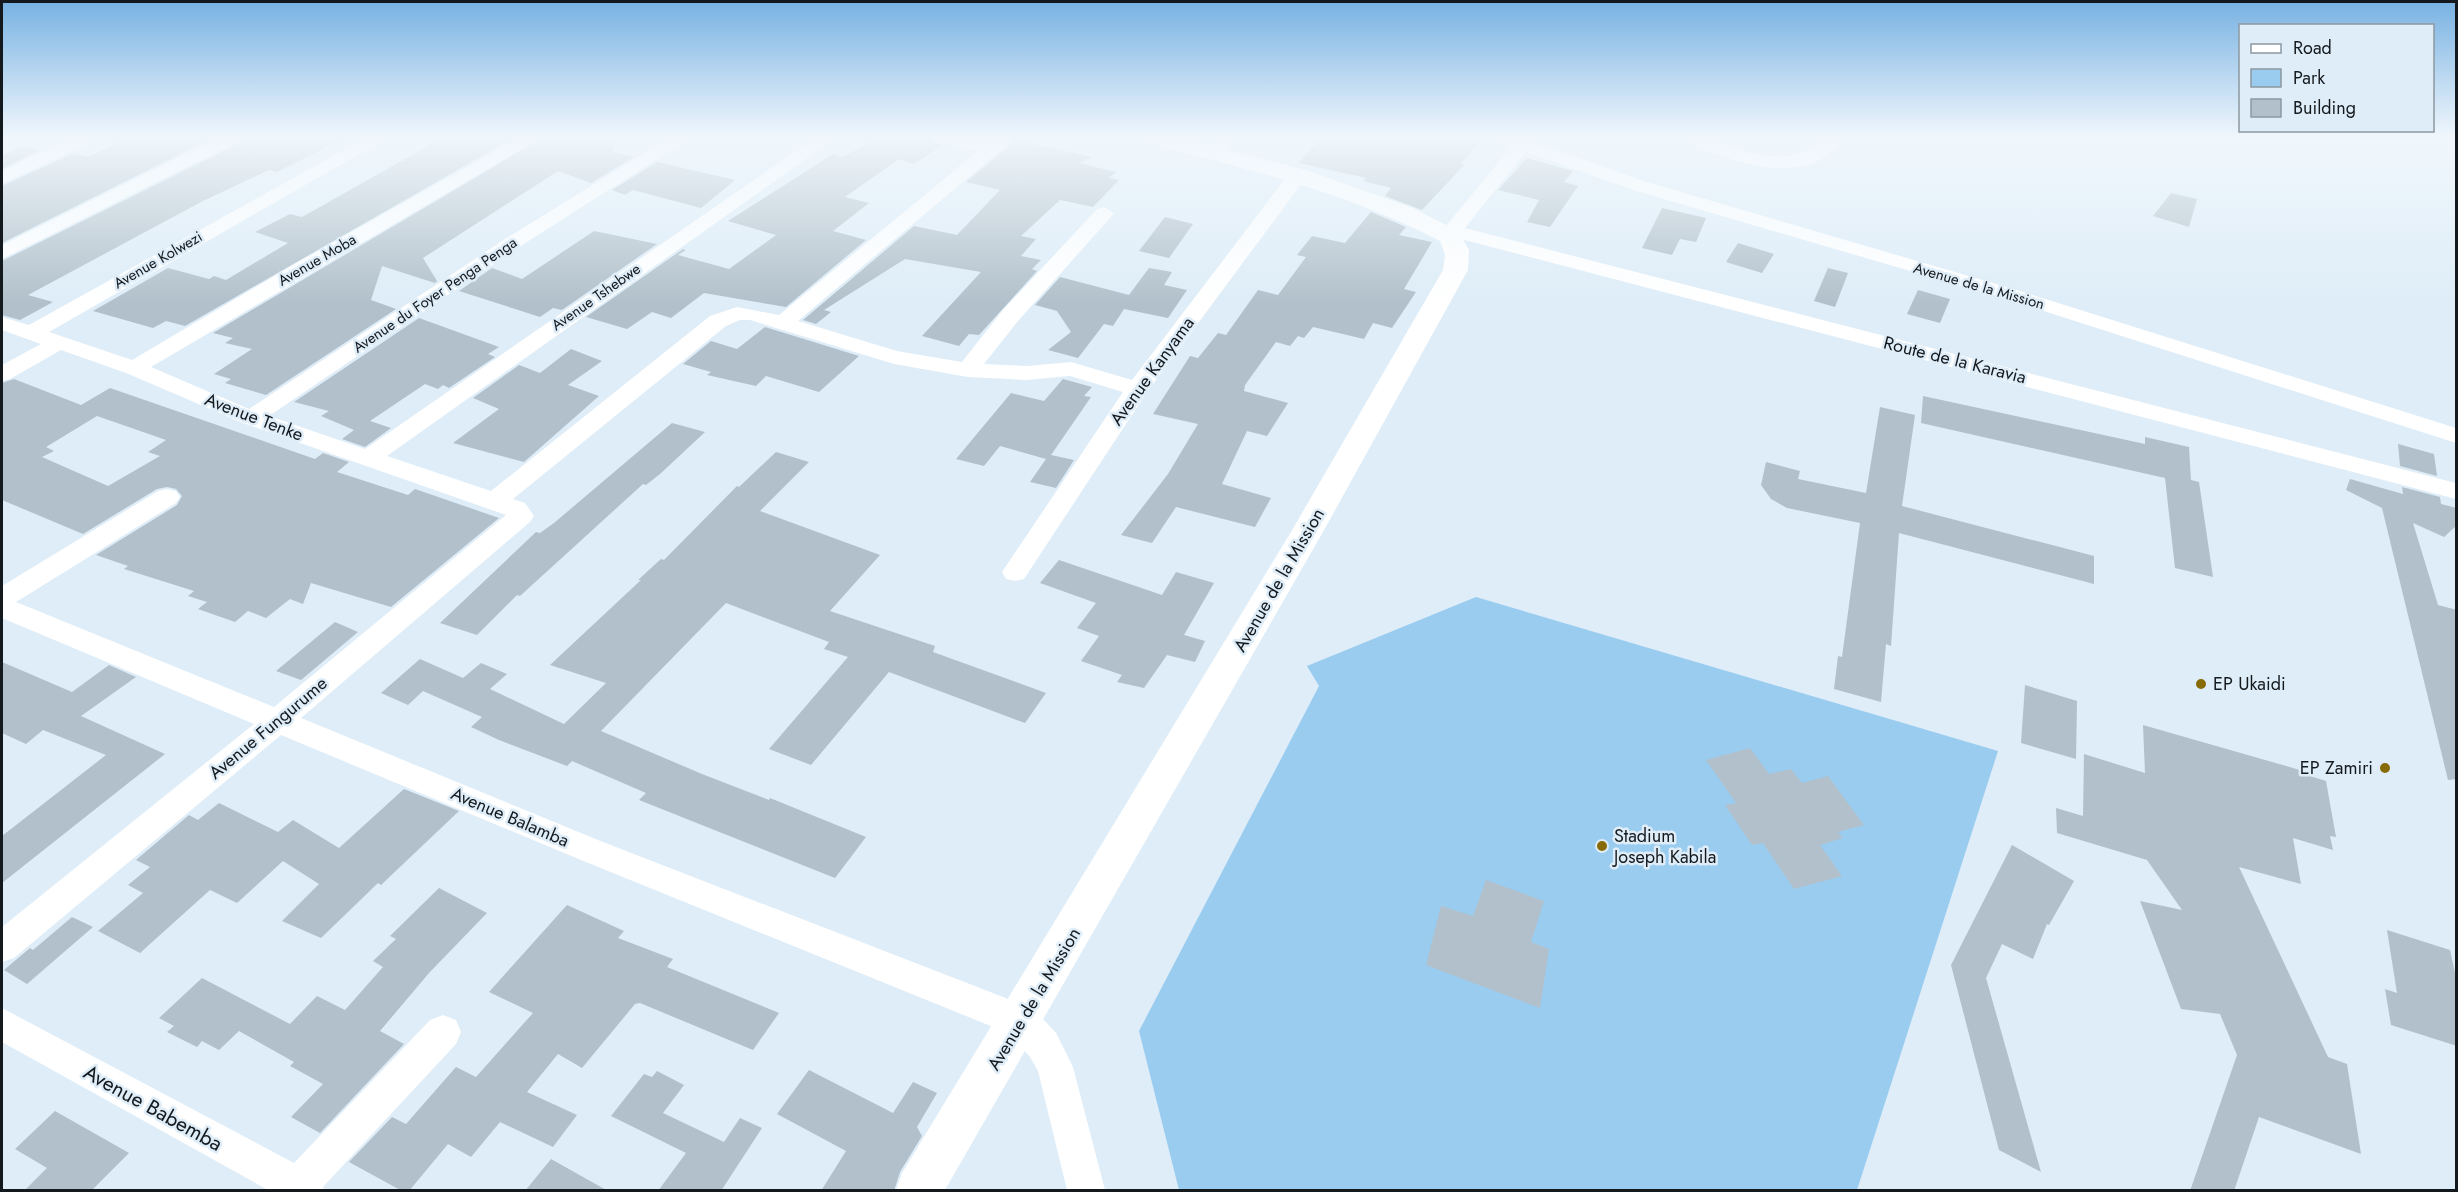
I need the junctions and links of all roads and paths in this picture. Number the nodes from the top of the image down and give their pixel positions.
1 (122, 193) edge
2 (281, 193) edge
3 (435, 193) edge
4 (593, 193) edge
5 (747, 193) edge
6 (939, 193) edge
7 (1285, 193) edge
8 (1348, 193) edge
9 (1483, 193) edge
10 (1662, 193) edge
11 (1104, 213) dead end
12 (1450, 234) junction
13 (2, 253) edge
14 (2, 323) edge
15 (783, 323) junction
16 (31, 333) junction
17 (58, 343) junction
18 (134, 368) junction
19 (968, 370) junction
20 (2, 374) edge
21 (1137, 389) junction
22 (251, 418) junction
23 (2457, 436) edge
24 (367, 459) junction
25 (2457, 491) edge
26 (167, 496) dead end
27 (502, 504) junction
28 (1015, 572) dead end
29 (2, 598) edge
30 (2, 607) edge
31 (279, 720) junction
32 (2, 947) edge
33 (1021, 1021) junction
34 (2, 1024) edge
35 (443, 1032) dead end
36 (301, 1189) edge
37 (919, 1191) edge
38 (1086, 1191) edge

1 - 13 street
2 - 16 street, Avenue Kolwezi
3 - 18 street, Avenue Moba
4 - 22 street, Avenue du Foyer Penga Penga
5 - 24 street, Avenue Tshebwe
6 - 15 street
7 - 21 street, Avenue Kanyama
8 - 12 street
9 - 12 street
10 - 23 street, Avenue de la Mission
11 - 19 street
12 - 25 street, Route de la Karavia
12 - 33 street, Avenue de la Mission
14 - 16 street, Avenue Tenke
15 - 19 street
15 - 27 street
16 - 17 street, Avenue Tenke
17 - 18 street, Avenue Tenke
17 - 20 street
18 - 22 street, Avenue Tenke
19 - 21 street
21 - 28 street, Avenue Kanyama
22 - 24 street, Avenue Tenke
24 - 27 street, Avenue Tenke
26 - 29 street
27 - 31 street, Avenue Fungurume
30 - 31 street, Avenue Balamba
31 - 32 street, Avenue Fungurume
31 - 33 street, Avenue Balamba
33 - 37 street, Avenue de la Mission
33 - 38 street
34 - 36 street, Avenue Babemba
35 - 36 street

